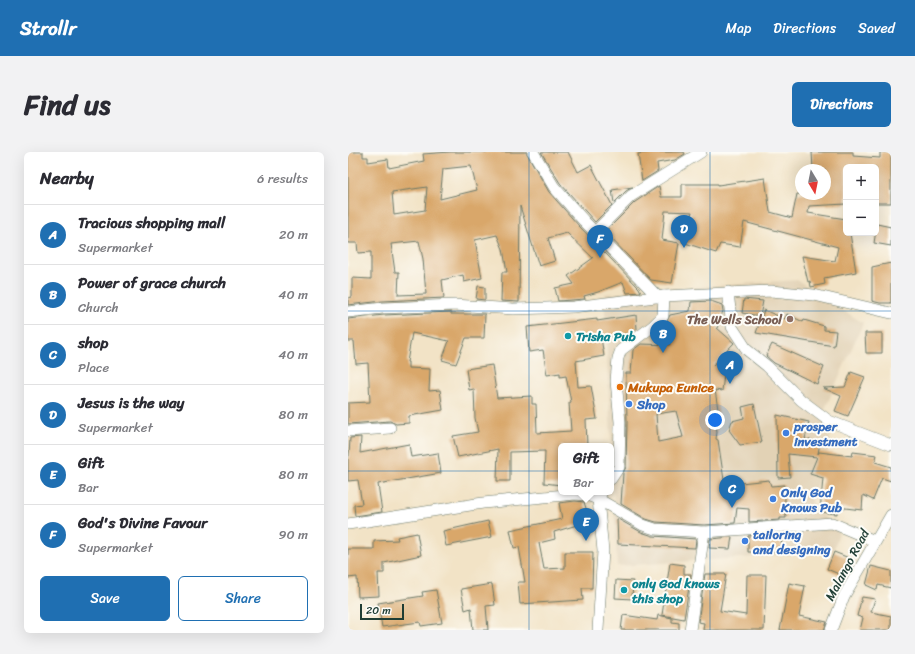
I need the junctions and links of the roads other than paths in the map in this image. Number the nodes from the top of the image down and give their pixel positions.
1 (533, 152) edge
2 (701, 152) edge
3 (595, 232) junction
4 (728, 292) junction
5 (661, 296) junction
6 (348, 312) edge
7 (891, 313) edge
8 (390, 428) dead end
9 (348, 431) edge
10 (891, 445) edge
11 (614, 474) edge
12 (565, 495) edge
13 (587, 495) edge
14 (600, 495) edge
15 (891, 515) edge
16 (348, 524) edge
17 (704, 532) junction
18 (876, 541) junction
19 (598, 630) edge
20 (690, 630) edge
21 (831, 630) edge

1 - 3 street
2 - 3 street
3 - 5 street
4 - 5 street
4 - 7 street
4 - 10 street
5 - 6 street
5 - 11 street
8 - 9 street
12 - 16 street
13 - 14 street
14 - 17 street
14 - 19 street
15 - 18 street, Malango Road
17 - 18 street
17 - 20 street
18 - 21 street, Malango Road

